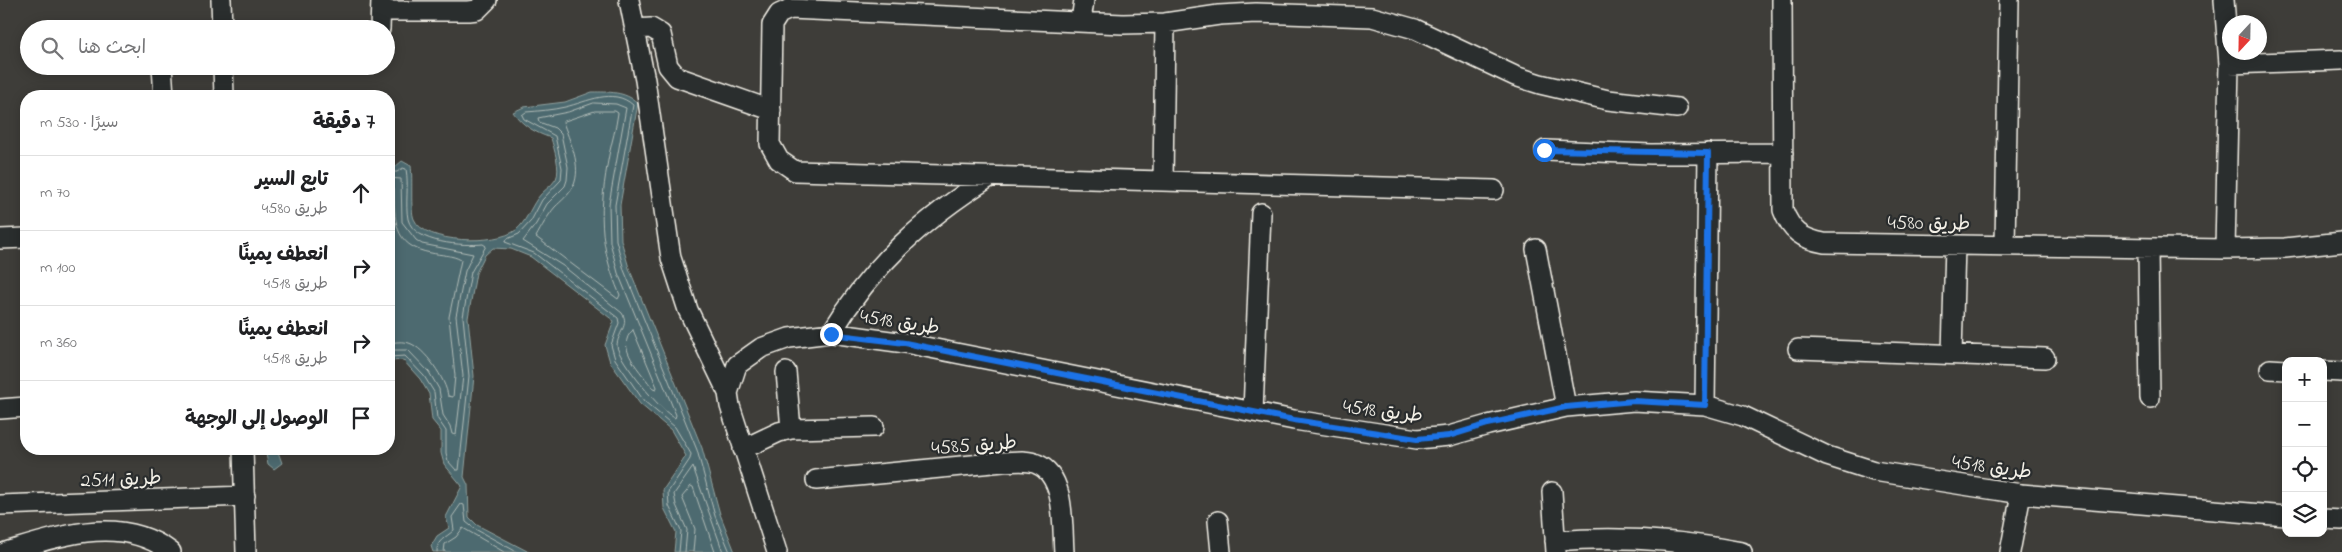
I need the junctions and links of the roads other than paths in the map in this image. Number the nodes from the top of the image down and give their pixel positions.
1 (221, 0) edge
2 (487, 0) edge
3 (629, 0) edge
4 (1084, 0) edge
5 (1782, 0) edge
6 (2009, 0) edge
7 (2224, 0) edge
8 (381, 13) edge
9 (222, 20) edge
10 (1081, 21) junction
11 (1165, 22) junction
12 (634, 29) junction
13 (2341, 60) edge
14 (2229, 64) junction
15 (163, 75) edge
16 (223, 75) edge
17 (164, 90) edge
18 (224, 90) edge
19 (1677, 108) dead end
20 (771, 110) junction
21 (1544, 150) dead end
22 (1708, 153) junction
23 (1783, 153) junction
24 (990, 177) junction
25 (1162, 181) junction
26 (1494, 190) dead end
27 (1260, 213) dead end
28 (20, 238) edge
29 (0, 239) edge
30 (2342, 242) edge
31 (1955, 245) junction
32 (2005, 246) junction
33 (1536, 248) dead end
34 (2148, 249) junction
35 (2226, 249) junction
36 (831, 334) junction
37 (1798, 349) dead end
38 (1952, 354) junction
39 (2044, 358) dead end
40 (2327, 371) edge
41 (786, 372) dead end
42 (2342, 372) edge
43 (728, 393) junction
44 (2150, 398) dead end
45 (1705, 405) junction
46 (20, 407) edge
47 (1566, 407) junction
48 (0, 409) edge
49 (1253, 412) junction
50 (874, 427) dead end
51 (791, 429) junction
52 (743, 449) junction
53 (242, 455) edge
54 (816, 480) dead end
55 (1552, 492) dead end
56 (2021, 494) junction
57 (245, 496) junction
58 (0, 505) edge
59 (2282, 516) edge
60 (2327, 519) edge
61 (2342, 520) edge
62 (1218, 521) dead end
63 (1645, 546) edge
64 (1556, 547) edge
65 (6, 552) edge
66 (171, 552) edge
67 (246, 552) edge
68 (777, 552) edge
69 (1064, 552) edge
70 (1221, 552) edge
71 (1742, 552) edge
72 (2010, 552) edge

1 - 9 street
2 - 8 street
3 - 12 street
4 - 10 street
5 - 23 street, طريق 4580
6 - 32 street
7 - 14 street
10 - 11 street
10 - 20 street
11 - 19 street
11 - 25 street
12 - 20 street
12 - 43 street
13 - 14 street
14 - 35 street
15 - 17 street
16 - 18 street
20 - 24 street
21 - 22 street
22 - 23 street
22 - 45 street
23 - 31 street, طريق 4580
24 - 25 street
24 - 36 street
25 - 26 street
27 - 49 street
28 - 29 street
30 - 35 street, طريق 4580
31 - 32 street, طريق 4580
31 - 38 street
32 - 34 street, طريق 4580
33 - 47 street
34 - 35 street, طريق 4580
34 - 44 street
36 - 43 street, طريق 4518
36 - 49 street, طريق 4518
37 - 38 street
38 - 39 street
40 - 42 street
41 - 51 street
43 - 52 street
45 - 47 street, طريق 4518
45 - 56 street, طريق 4518
46 - 48 street
47 - 49 street, طريق 4518
50 - 51 street
51 - 52 street
52 - 68 street
53 - 57 street
54 - 69 street, طريق 4585
55 - 64 street
56 - 59 street, طريق 4518
56 - 72 street
57 - 58 street, طريق 2511
57 - 67 street
60 - 61 street
62 - 70 street
63 - 64 street
63 - 71 street
65 - 66 street

